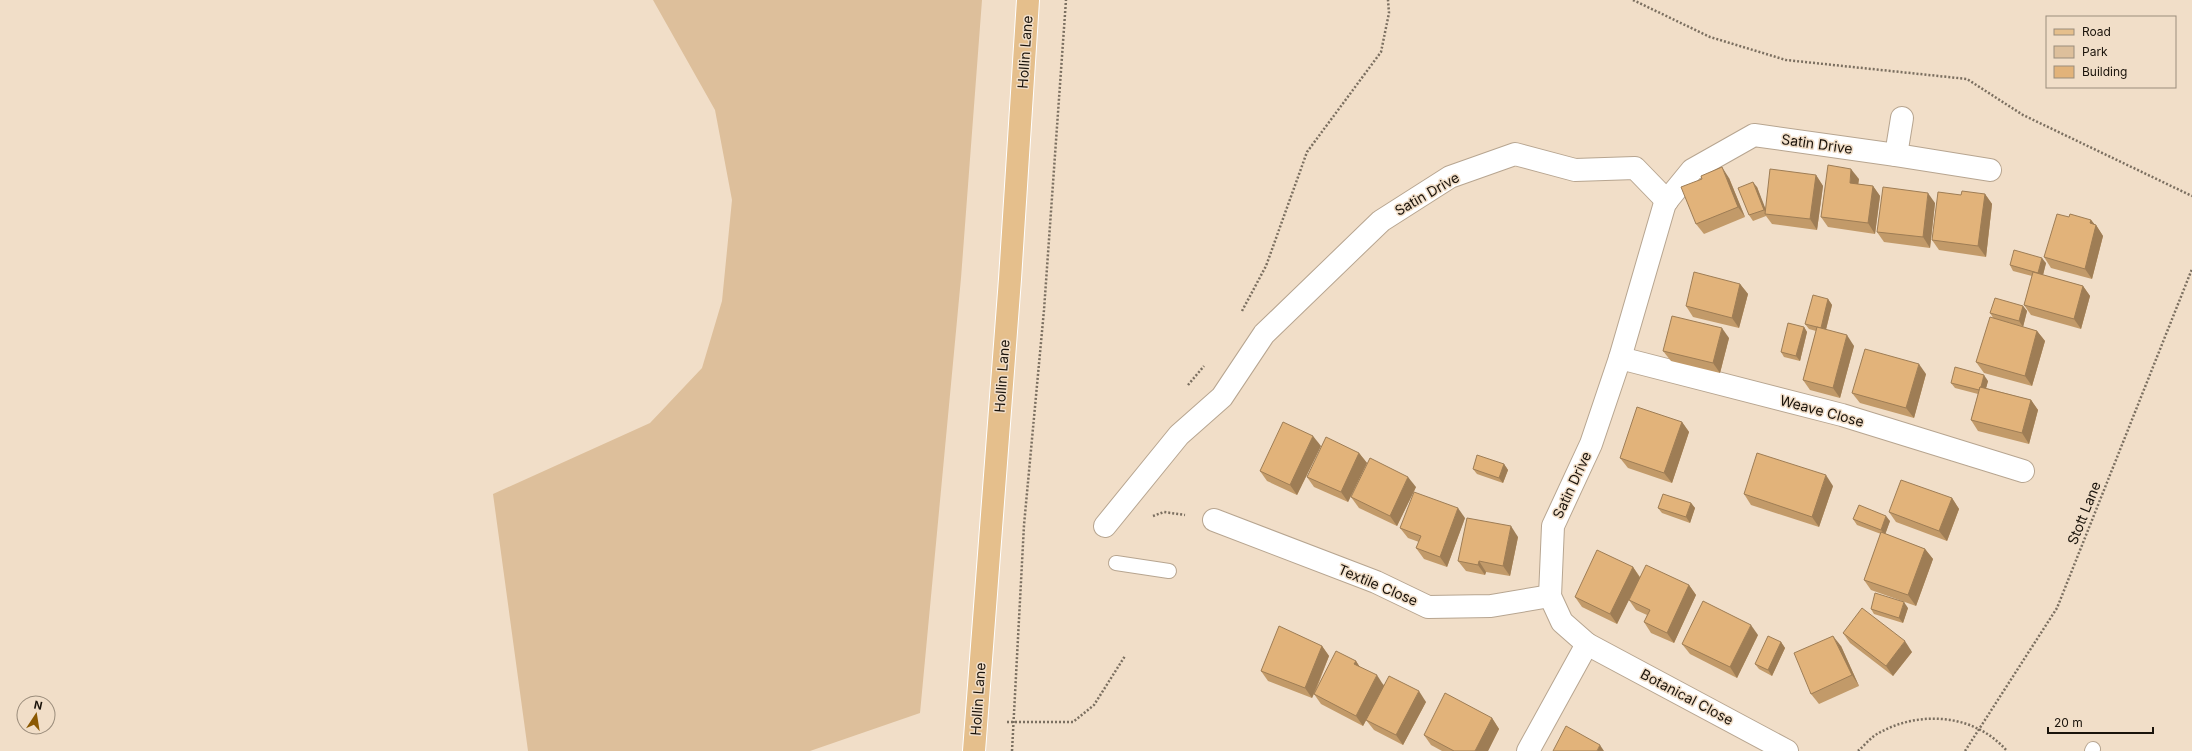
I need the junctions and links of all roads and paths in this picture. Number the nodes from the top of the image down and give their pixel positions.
1 (1028, 0) edge
2 (1066, 0) edge
3 (1388, 0) edge
4 (1634, 0) edge
5 (1902, 118) dead end
6 (1896, 155) junction
7 (1990, 170) dead end
8 (2192, 196) edge
9 (1667, 201) junction
10 (2192, 269) edge
11 (1241, 314) dead end
12 (1620, 358) junction
13 (1206, 365) dead end
14 (1185, 388) dead end
15 (2023, 471) dead end
16 (1151, 517) dead end
17 (1214, 520) joint
18 (1105, 526) dead end
19 (1116, 563) dead end
20 (1169, 571) dead end
21 (1550, 596) junction
22 (1587, 644) junction
23 (1125, 656) dead end
24 (976, 722) junction
25 (1014, 722) junction
26 (1979, 729) junction
27 (974, 751) edge
28 (1012, 751) edge
29 (1528, 751) edge
30 (1786, 751) edge
31 (1858, 751) edge
32 (1966, 751) edge
33 (2007, 751) edge

1 - 24 main road, Hollin Lane
2 - 25 path
3 - 11 path
4 - 8 path
5 - 6 street
6 - 7 street, Satin Drive
6 - 9 street, Satin Drive
9 - 12 street, Satin Drive
9 - 18 street, Satin Drive
10 - 26 path, Stott Lane
12 - 15 street, Weave Close
12 - 21 street, Satin Drive
13 - 14 path
16 - 17 path
17 - 21 street, Textile Close
19 - 20 lane
21 - 22 street, Satin Drive
22 - 29 street
22 - 30 street, Botanical Close
23 - 25 path
24 - 25 path
24 - 27 main road, Hollin Lane
25 - 28 path
26 - 31 path
26 - 32 path, Stott Lane
26 - 33 path

